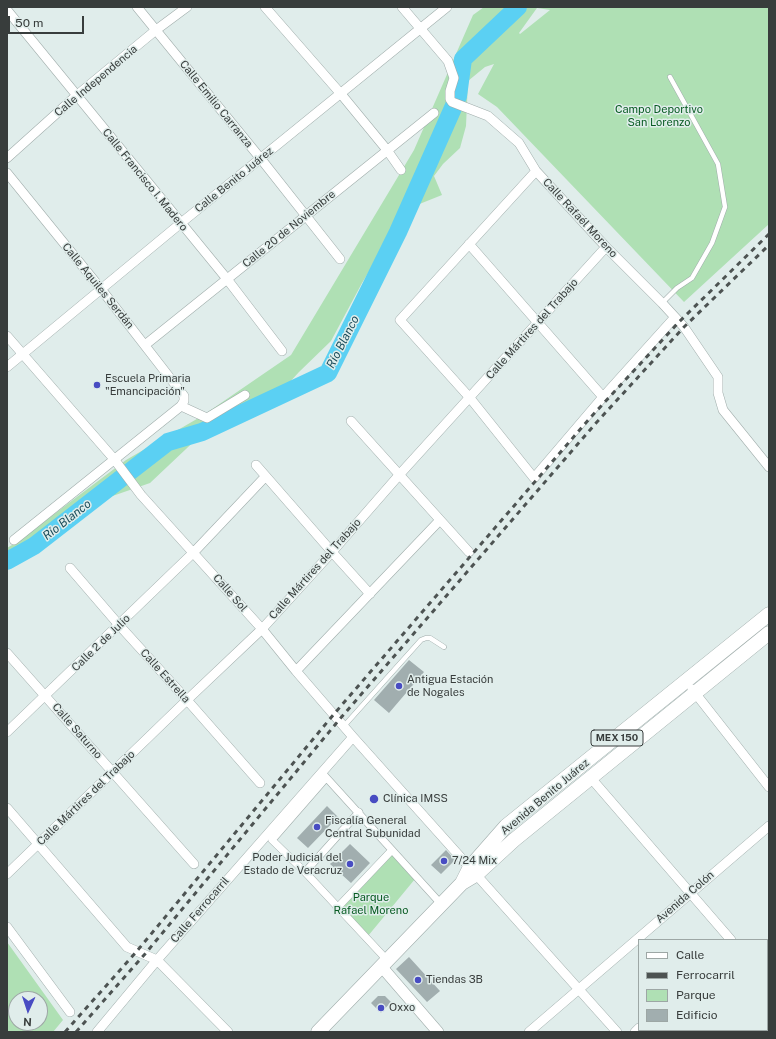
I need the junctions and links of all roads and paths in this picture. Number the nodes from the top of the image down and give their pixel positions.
1 (137, 7) edge
2 (187, 7) edge
3 (265, 7) edge
4 (402, 7) edge
5 (447, 7) edge
6 (7, 10) edge
7 (421, 29) junction
8 (156, 30) junction
9 (670, 77) dead end
10 (341, 94) junction
11 (76, 96) junction
12 (434, 113) dead end
13 (387, 150) junction
14 (7, 158) edge
15 (260, 159) junction
16 (401, 170) dead end
17 (536, 171) junction
18 (7, 173) edge
19 (306, 216) junction
20 (181, 223) junction
21 (469, 244) junction
22 (606, 247) junction
23 (340, 259) dead end
24 (227, 279) junction
25 (101, 289) junction
26 (665, 299) junction
27 (675, 317) junction
28 (538, 323) junction
29 (7, 336) edge
30 (145, 345) junction
31 (282, 351) dead end
32 (23, 355) junction
33 (7, 367) edge
34 (245, 395) dead end
35 (603, 397) junction
36 (470, 398) junction
37 (182, 404) junction
38 (351, 421) dead end
39 (117, 462) junction
40 (256, 465) dead end
41 (769, 467) edge
42 (400, 474) junction
43 (265, 477) junction
44 (440, 520) junction
45 (14, 540) dead end
46 (194, 552) junction
47 (332, 552) junction
48 (469, 552) dead end
49 (70, 568) dead end
50 (370, 594) junction
51 (769, 614) edge
52 (119, 625) junction
53 (262, 629) junction
54 (769, 633) edge
55 (444, 648) dead end
56 (7, 653) edge
57 (296, 672) junction
58 (686, 682) junction
59 (695, 694) junction
60 (46, 696) junction
61 (187, 700) junction
62 (341, 723) junction
63 (7, 732) edge
64 (353, 737) junction
65 (112, 772) junction
66 (324, 775) junction
67 (590, 777) junction
68 (260, 783) dead end
69 (769, 787) edge
70 (7, 808) edge
71 (359, 812) junction
72 (769, 826) edge
73 (38, 843) junction
74 (392, 850) junction
75 (194, 864) dead end
76 (473, 871) junction
77 (305, 872) junction
78 (7, 874) edge
79 (690, 893) junction
80 (441, 904) junction
81 (337, 908) junction
82 (7, 927) edge
83 (730, 939) edge
84 (157, 960) junction
85 (384, 963) junction
86 (579, 989) junction
87 (70, 1012) dead end
88 (97, 1032) edge
89 (228, 1032) edge
90 (318, 1032) edge
91 (438, 1032) edge
92 (529, 1032) edge
93 (617, 1032) edge

1 - 8 street, Calle Emilio Carranza
2 - 8 street, Calle Independencia
3 - 10 street
4 - 7 street
5 - 7 street, Calle Benito Juárez
6 - 11 street, Calle Francisco I. Madero
7 - 10 street, Calle Benito Juárez
7 - 17 street, Calle Rafaél Moreno
8 - 11 street, Calle Independencia
8 - 15 street, Calle Emilio Carranza
9 - 26 lane
10 - 13 street
10 - 15 street, Calle Benito Juárez
11 - 14 street, Calle Independencia
11 - 20 street, Calle Francisco I. Madero
12 - 13 street, Calle 20 de Noviembre
13 - 16 street
13 - 19 street, Calle 20 de Noviembre
15 - 19 street, Calle Emilio Carranza
15 - 20 street, Calle Benito Juárez
17 - 21 street
17 - 22 street, Calle Rafaél Moreno
18 - 25 street, Calle Aquiles Serdán
19 - 23 street, Calle Emilio Carranza
19 - 24 street, Calle 20 de Noviembre
20 - 24 street, Calle Francisco I. Madero
20 - 25 street, Calle Benito Juárez
21 - 28 street
21 - 36 street
22 - 26 street, Calle Rafaél Moreno
22 - 28 street, Calle Mártires del Trabajo
24 - 30 street, Calle 20 de Noviembre
24 - 31 street, Calle Francisco I. Madero
25 - 30 street, Calle Aquiles Serdán
25 - 32 street, Calle Benito Juárez
26 - 27 street, Calle Rafaél Moreno
27 - 35 street
27 - 41 street, Calle Rafaél Moreno
28 - 35 street
28 - 36 street, Calle Mártires del Trabajo
29 - 32 street, Calle Sol
30 - 37 street, Calle Aquiles Serdán
32 - 33 street, Calle Benito Juárez
32 - 39 street, Calle Sol
34 - 37 street
35 - 36 street
36 - 42 street, Calle Mártires del Trabajo
37 - 39 street
38 - 42 street
39 - 45 street
39 - 46 street, Calle Sol
40 - 43 street
42 - 44 street
42 - 47 street, Calle Mártires del Trabajo
43 - 46 street, Calle 2 de Julio
43 - 47 street
44 - 48 street
44 - 50 street
46 - 52 street, Calle 2 de Julio
46 - 53 street, Calle Sol
47 - 50 street
47 - 53 street, Calle Mártires del Trabajo
49 - 52 street, Calle Estrella
50 - 57 street
51 - 58 main road, Avenida Benito Juárez / MEX 150
52 - 60 street, Calle 2 de Julio
52 - 61 street, Calle Estrella
53 - 57 street, Calle Sol
53 - 61 street, Calle Mártires del Trabajo
54 - 59 main road, Avenida Benito Juárez / MEX 150
55 - 62 lane
56 - 60 street, Calle Saturno
57 - 62 street, Calle Sol
58 - 59 street
58 - 76 main road, Avenida Benito Juárez / MEX 150
59 - 67 main road, Avenida Benito Juárez / MEX 150
59 - 69 street
60 - 63 street, Calle 2 de Julio
60 - 65 street, Calle Saturno
61 - 65 street, Calle Mártires del Trabajo
61 - 68 street, Calle Estrella
62 - 64 street, Calle Sol
64 - 66 street, Calle Ferrocarril
64 - 76 street, Calle Sol
65 - 73 street, Calle Mártires del Trabajo
65 - 75 street, Calle Saturno
66 - 71 street
66 - 77 street
66 - 84 street, Calle Ferrocarril
67 - 76 main road, Avenida Benito Juárez / MEX 150
67 - 79 street
70 - 73 street
71 - 74 street
71 - 77 street
72 - 79 street, Avenida Colón
73 - 78 street, Calle Mártires del Trabajo
73 - 84 street
74 - 80 street
74 - 81 street
76 - 80 main road, Avenida Benito Juárez / MEX 150
76 - 86 street, Calle Sol
77 - 81 street
79 - 83 street
79 - 86 street, Avenida Colón
80 - 85 main road, Avenida Benito Juárez / MEX 150
81 - 85 street
82 - 87 street
84 - 88 street, Calle Ferrocarril
84 - 89 street
85 - 90 main road, Avenida Benito Juárez / MEX 150
85 - 91 street
86 - 92 street, Avenida Colón
86 - 93 street, Calle Sol

